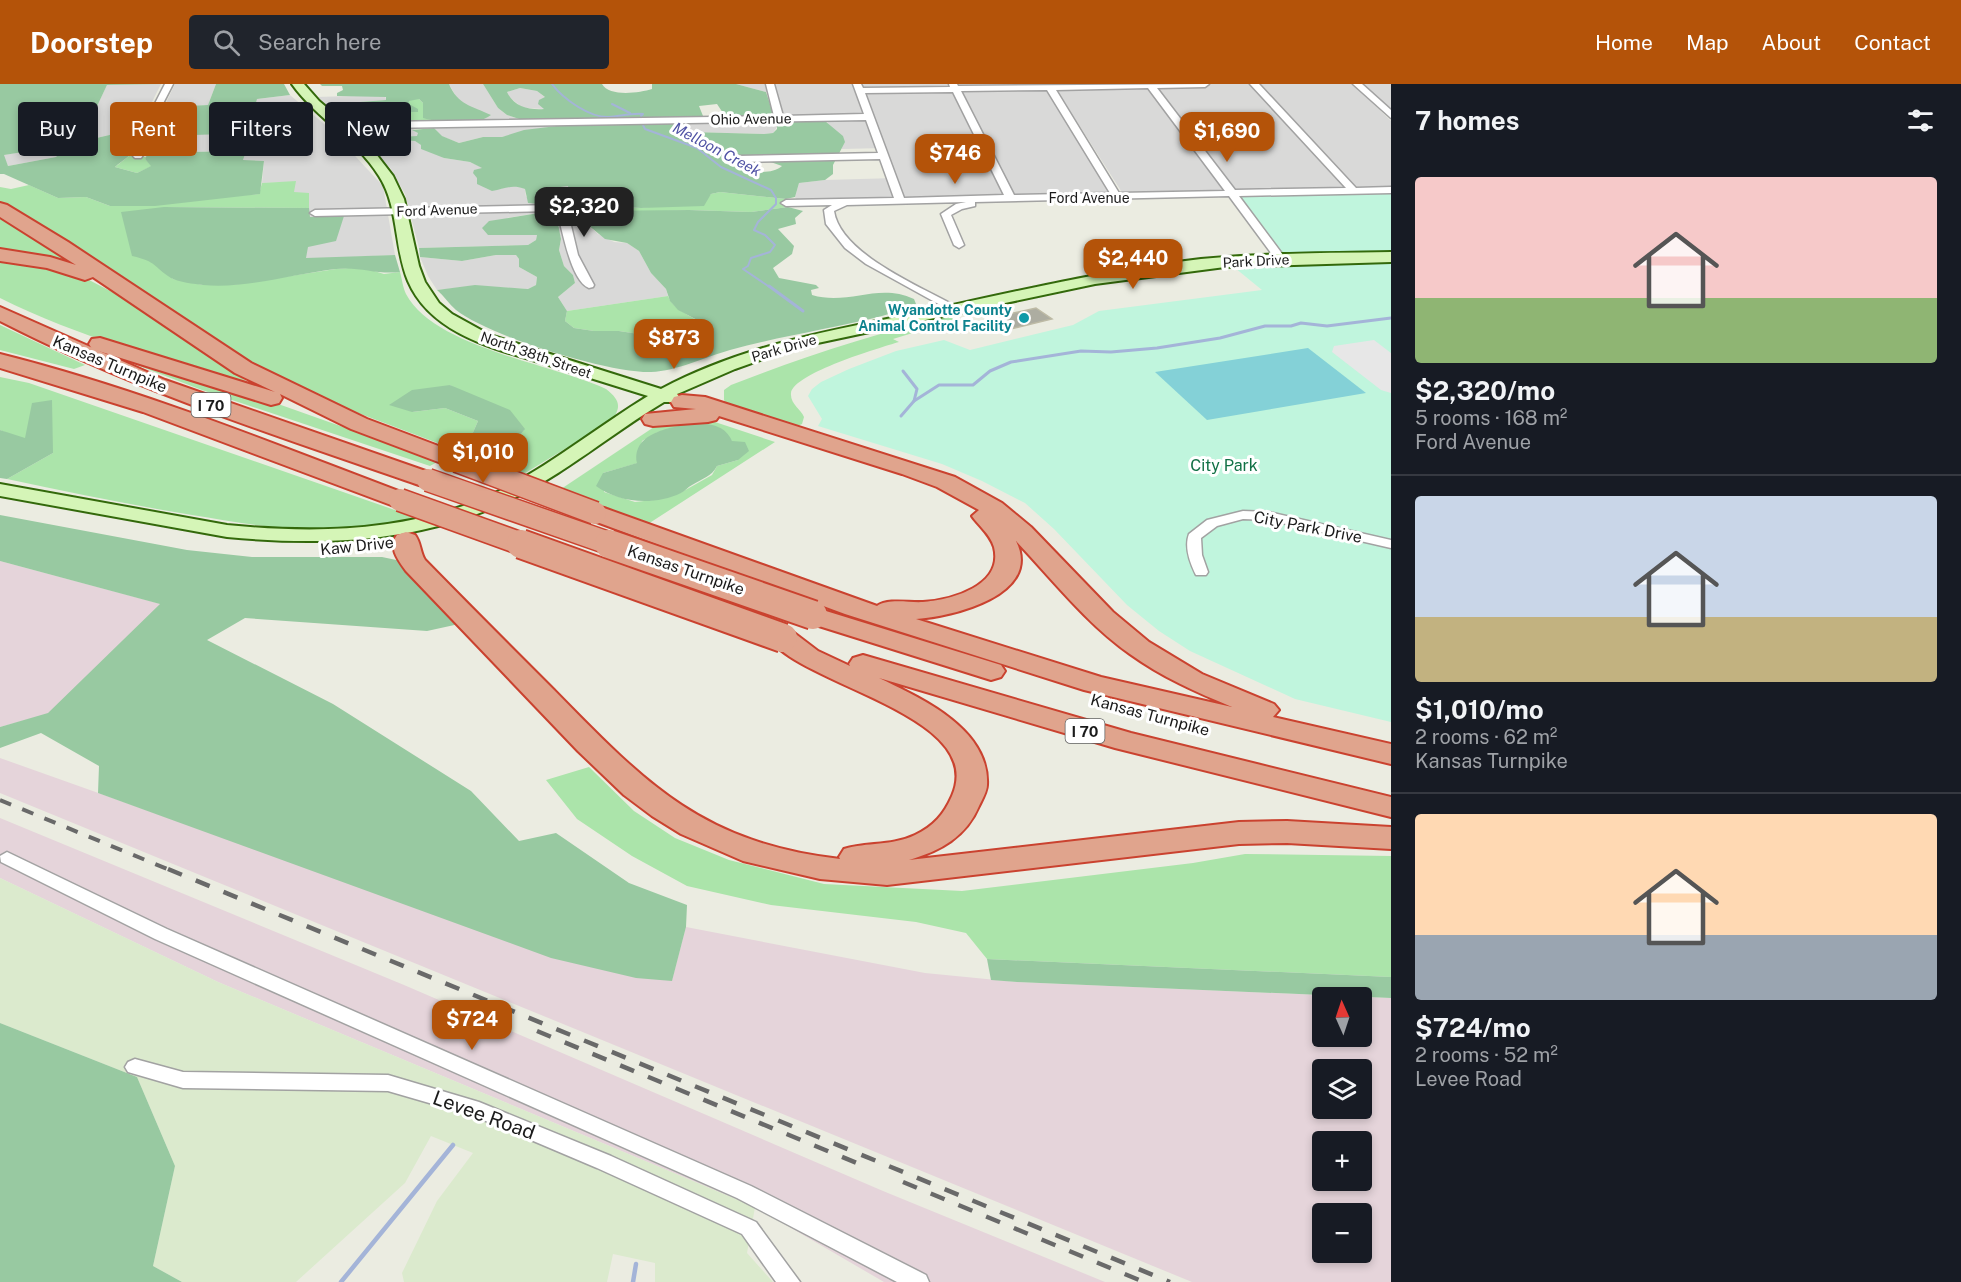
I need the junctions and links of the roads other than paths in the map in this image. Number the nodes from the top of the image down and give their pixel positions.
1 (168, 84) edge
2 (298, 84) edge
3 (770, 84) edge
4 (1205, 84) edge
5 (1254, 84) edge
6 (1358, 84) edge
7 (1150, 85) edge
8 (954, 86) edge
9 (1049, 86) edge
10 (858, 87) edge
11 (159, 102) edge
12 (325, 114) edge
13 (1391, 115) edge
14 (869, 117) junction
15 (779, 119) junction
16 (411, 125) edge
17 (373, 156) edge
18 (884, 156) junction
19 (739, 159) dead end
20 (1391, 190) edge
21 (1354, 191) junction
22 (1233, 194) junction
23 (1117, 197) junction
24 (1011, 199) junction
25 (900, 200) junction
26 (847, 201) junction
27 (786, 203) dead end
28 (0, 210) edge
29 (400, 212) junction
30 (315, 213) dead end
31 (959, 245) dead end
32 (0, 255) edge
33 (1391, 257) edge
34 (1281, 259) junction
35 (589, 285) dead end
36 (123, 290) junction
37 (953, 309) junction
38 (0, 313) edge
39 (0, 361) edge
40 (0, 372) edge
41 (710, 380) junction
42 (622, 383) junction
43 (672, 399) junction
44 (149, 407) junction
45 (727, 416) junction
46 (653, 419) junction
47 (623, 420) junction
48 (359, 424) junction
49 (834, 450) junction
50 (0, 490) edge
51 (0, 505) edge
52 (1391, 544) edge
53 (412, 548) junction
54 (1200, 572) dead end
55 (855, 608) junction
56 (783, 638) junction
57 (570, 713) junction
58 (1358, 747) junction
59 (1391, 754) edge
60 (1391, 774) edge
61 (1391, 807) edge
62 (1391, 838) edge
63 (6, 858) dead end
64 (135, 1067) dead end
65 (789, 1282) edge
66 (918, 1282) edge

1 - 11 street
2 - 12 main road, North 38th Street
3 - 15 street
4 - 7 street
5 - 21 street
6 - 13 street
7 - 9 street
7 - 22 street
8 - 9 street
8 - 10 street
8 - 24 street
9 - 23 street
10 - 14 street
14 - 15 street, Ohio Avenue
14 - 18 street
15 - 16 street, Ohio Avenue
17 - 29 main road, North 38th Street
18 - 19 street
18 - 25 street
20 - 21 street, Ford Avenue
21 - 22 street, Ford Avenue
22 - 23 street, Ford Avenue
22 - 34 street
23 - 24 street, Ford Avenue
24 - 25 street, Ford Avenue
24 - 31 street
25 - 26 street, Ford Avenue
26 - 27 street, Ford Avenue
26 - 37 street
28 - 36 highway
29 - 30 street, Ford Avenue
29 - 35 street, Ford Avenue
29 - 42 main road, North 38th Street
32 - 36 highway
33 - 34 main road, Park Drive
34 - 37 main road, Park Drive
36 - 48 highway
37 - 41 main road, Park Drive
38 - 48 highway
38 - 60 highway, Kansas Turnpike / I 70, bridge
39 - 44 highway, Kansas Turnpike / I 70
40 - 44 highway
41 - 42 main road
41 - 43 main road, Park Drive
41 - 45 highway
42 - 43 main road, North 38th Street
42 - 47 main road
43 - 45 highway
43 - 46 main road, Kaw Drive
43 - 47 main road, Kaw Drive
44 - 56 highway, Kansas Turnpike / I 70, bridge
45 - 46 highway
45 - 49 highway
46 - 53 main road, Kaw Drive
47 - 53 main road, Kaw Drive
48 - 55 highway, bridge
49 - 55 highway
49 - 58 highway
50 - 53 main road, Kaw Drive
51 - 53 main road, Kaw Drive
52 - 54 street, City Park Drive
53 - 57 highway
55 - 58 highway
56 - 57 highway
56 - 61 highway, Kansas Turnpike / I 70
57 - 62 highway
58 - 59 highway
63 - 66 street
64 - 65 street, Levee Road

